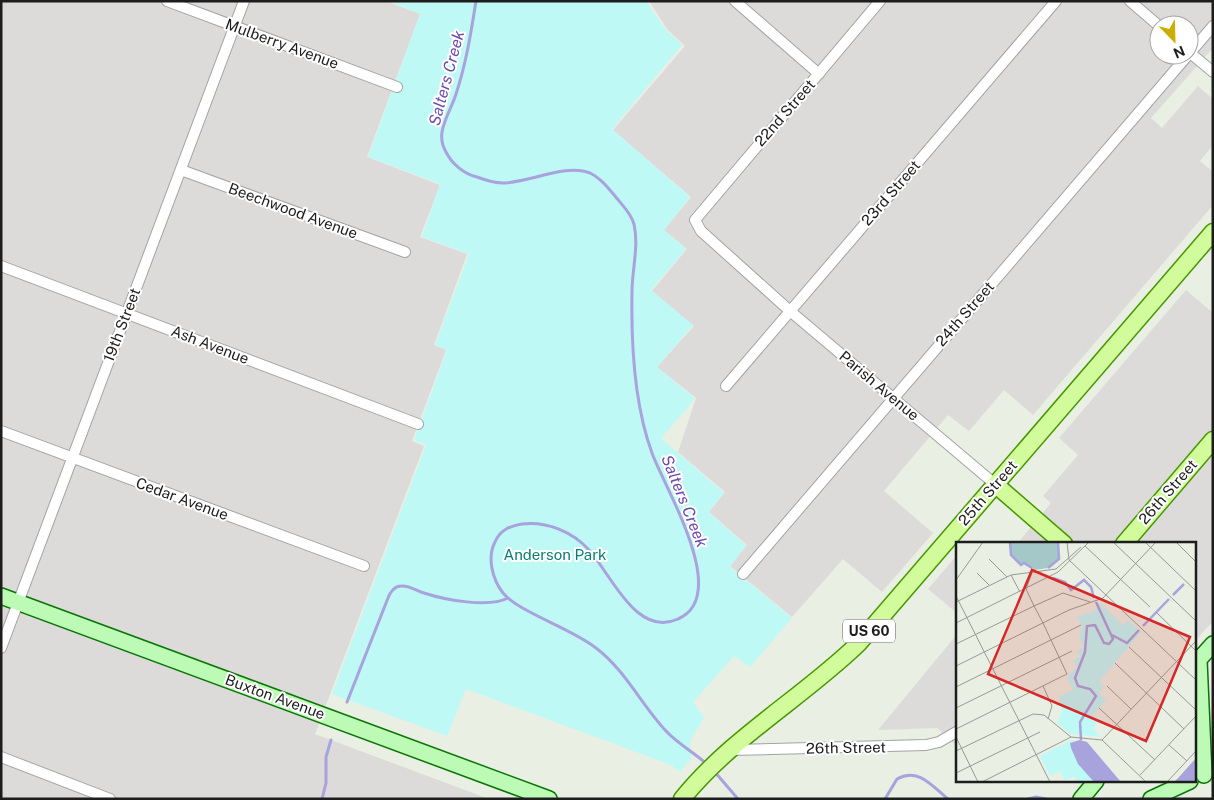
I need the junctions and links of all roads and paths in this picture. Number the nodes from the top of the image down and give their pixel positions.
1 (167, 1) edge
2 (244, 1) edge
3 (735, 1) edge
4 (880, 1) edge
5 (1056, 1) edge
6 (1130, 1) edge
7 (1149, 17) edge
8 (235, 26) junction
9 (1213, 26) edge
10 (1199, 42) edge
11 (1199, 61) edge
12 (1179, 65) edge
13 (1213, 72) edge
14 (819, 74) junction
15 (397, 87) dead end
16 (181, 170) junction
17 (697, 226) joint
18 (1213, 232) edge
19 (405, 252) dead end
20 (1, 266) edge
21 (790, 310) junction
22 (127, 314) junction
23 (726, 386) dead end
24 (893, 397) junction
25 (418, 424) dead end
26 (1, 431) edge
27 (1213, 440) edge
28 (72, 458) junction
29 (996, 485) junction
30 (1062, 542) edge
31 (1126, 542) edge
32 (364, 566) dead end
33 (743, 574) dead end
34 (1, 596) edge
35 (19, 603) junction
36 (1213, 644) edge
37 (1, 648) edge
38 (1196, 661) edge
39 (956, 732) edge
40 (727, 753) junction
41 (1, 757) edge
42 (1201, 777) edge
43 (1095, 782) edge
44 (1190, 782) edge
45 (110, 799) edge
46 (549, 799) edge
47 (682, 799) edge
48 (1081, 799) edge
49 (1151, 799) edge

1 - 8 street, Mulberry Avenue
2 - 8 street, 19th Street
3 - 14 street
4 - 14 street, 22nd Street
5 - 21 street, 23rd Street
6 - 7 street
8 - 15 street, Mulberry Avenue
8 - 16 street, 19th Street
9 - 10 street, 24th Street
11 - 13 street
12 - 24 street, 24th Street
14 - 17 street, 22nd Street
16 - 19 street, Beechwood Avenue
16 - 22 street, 19th Street
17 - 21 street, Parish Avenue
18 - 29 main road, 25th Street / US 60
20 - 22 street, Ash Avenue
21 - 23 street, 23rd Street
21 - 24 street, Parish Avenue
22 - 25 street, Ash Avenue
22 - 28 street, 19th Street
24 - 29 street, Parish Avenue
24 - 33 street, 24th Street
26 - 28 street, Cedar Avenue
27 - 31 main road, 26th Street
28 - 32 street, Cedar Avenue
28 - 35 street, 19th Street
29 - 30 main road, Parish Avenue
29 - 40 main road, 25th Street / US 60
34 - 35 street, Buxton Avenue
35 - 37 street, 19th Street
35 - 46 street, Buxton Avenue
36 - 38 street
38 - 42 street
39 - 40 street, 26th Street
40 - 47 main road, 25th Street / US 60
41 - 45 street
43 - 48 street
44 - 49 street

